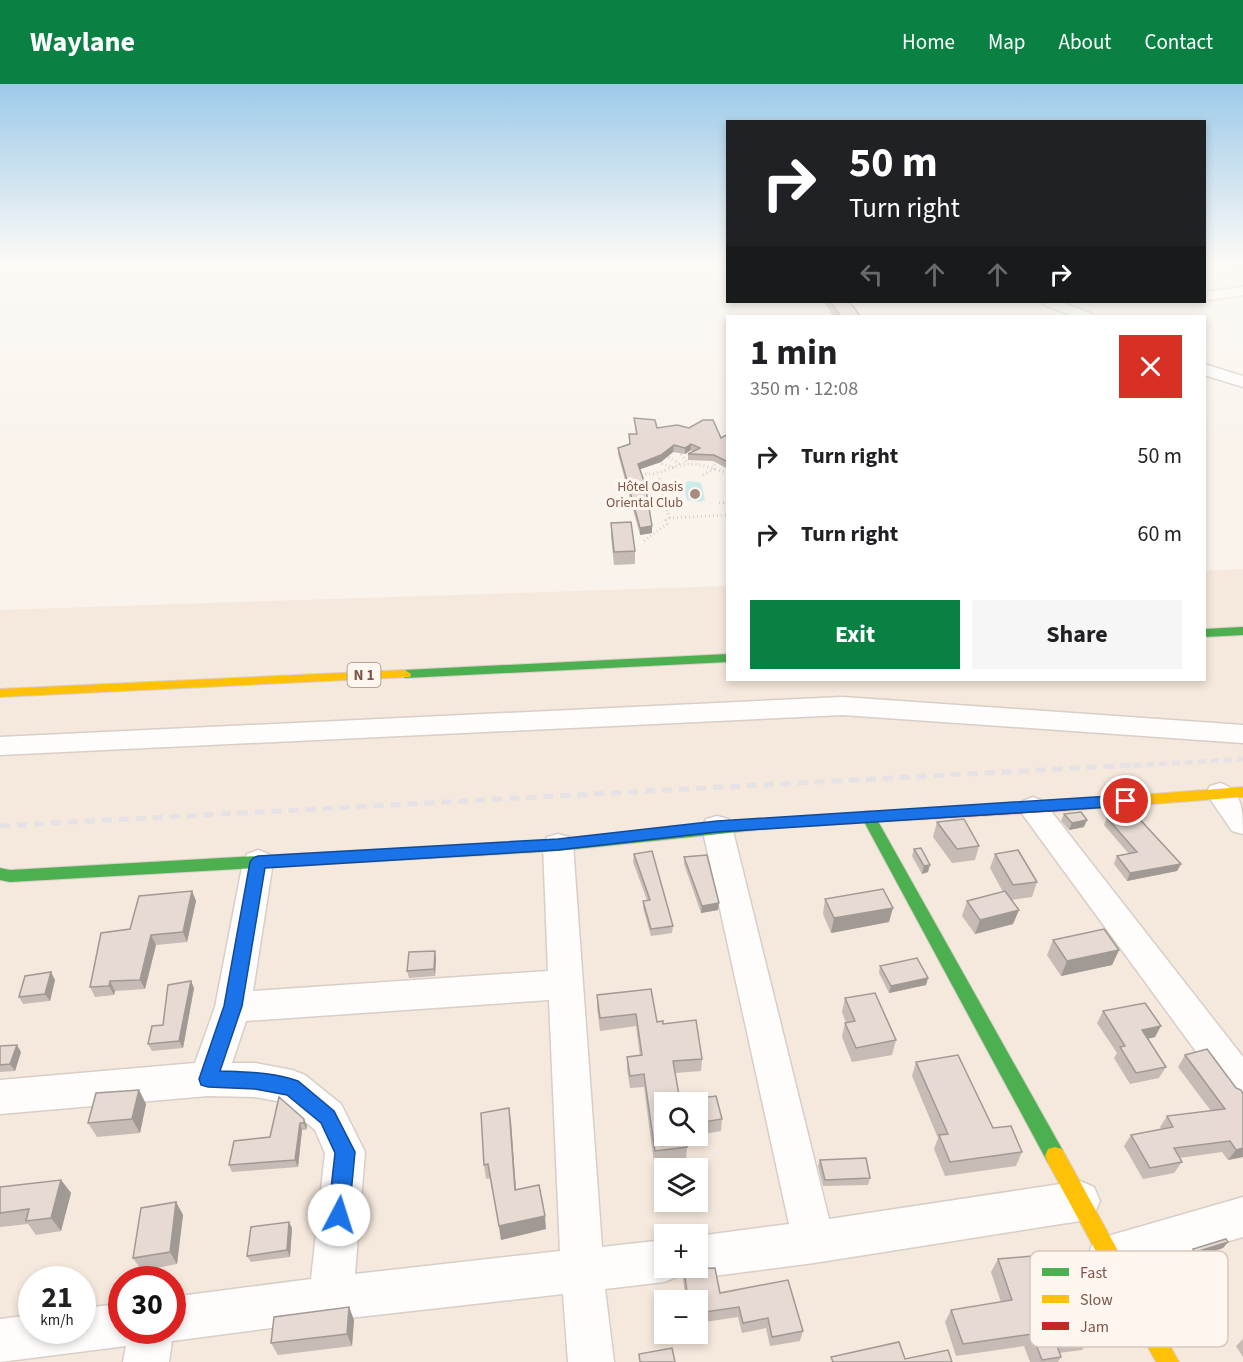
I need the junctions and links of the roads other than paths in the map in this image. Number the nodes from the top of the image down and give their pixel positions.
1 (1206, 370) edge
2 (1243, 382) edge
3 (1243, 631) edge
4 (1206, 633) edge
5 (726, 658) edge
6 (0, 693) edge
7 (1243, 734) edge
8 (0, 746) edge
9 (1232, 792) edge
10 (1033, 808) junction
11 (868, 816) junction
12 (1243, 823) edge
13 (717, 827) junction
14 (558, 845) junction
15 (258, 862) junction
16 (3, 881) edge
17 (567, 984) junction
18 (233, 1006) junction
19 (208, 1079) junction
20 (1243, 1086) edge
21 (0, 1097) edge
22 (1080, 1201) junction
23 (1243, 1217) edge
24 (814, 1242) junction
25 (1107, 1251) edge
26 (1123, 1251) edge
27 (708, 1256) edge
28 (654, 1262) edge
29 (582, 1271) junction
30 (331, 1298) junction
31 (186, 1317) edge
32 (18, 1339) edge
33 (0, 1341) edge
34 (149, 1344) edge
35 (1160, 1347) edge
36 (146, 1362) edge
37 (591, 1362) edge
38 (1168, 1362) edge

1 - 2 street
3 - 4 main road
5 - 6 main road, N 1
7 - 8 street
9 - 10 main road
9 - 12 street
10 - 11 main road
10 - 20 street
11 - 13 main road
11 - 22 main road
13 - 14 main road
13 - 24 street
14 - 15 main road
14 - 17 street
15 - 16 main road
15 - 18 street
17 - 18 street
17 - 29 street
18 - 19 street
19 - 21 street
19 - 30 street
22 - 24 street
22 - 25 main road
23 - 26 street
24 - 27 street
28 - 29 street
29 - 30 street
29 - 37 street
30 - 31 street
32 - 33 street
34 - 36 street
35 - 38 main road

